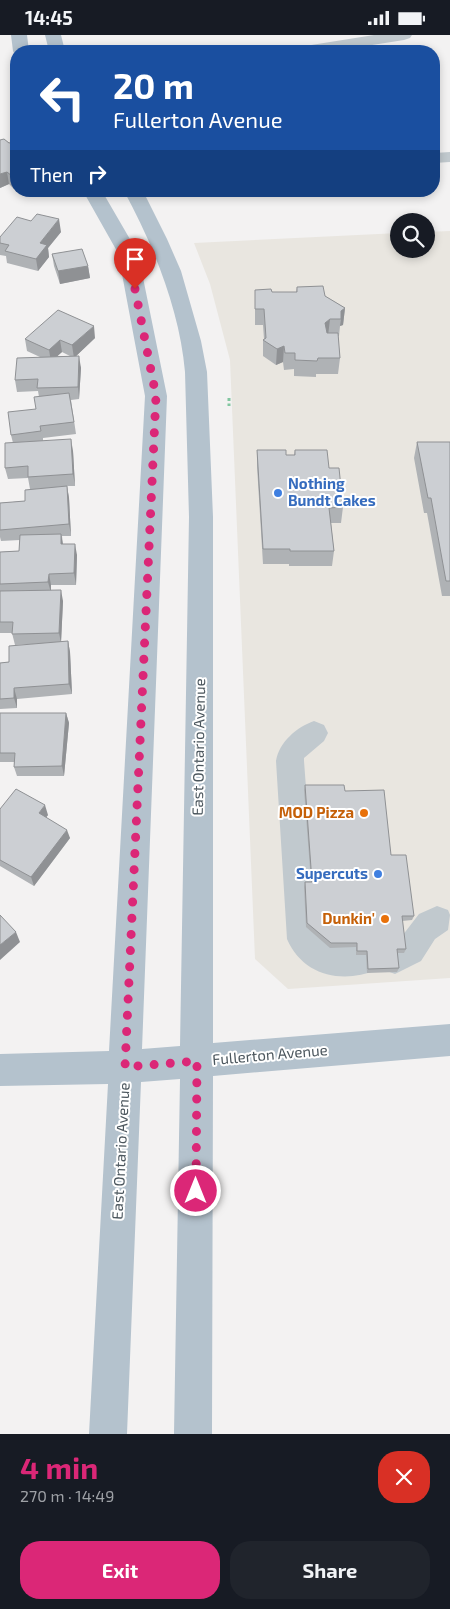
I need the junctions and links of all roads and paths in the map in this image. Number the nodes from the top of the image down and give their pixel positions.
1 (404, 35) edge
2 (342, 45) edge
3 (95, 197) edge
4 (137, 197) edge
5 (128, 253) junction
6 (229, 398) dead end
7 (229, 406) dead end
8 (184, 408) junction
9 (314, 733) dead end
10 (438, 920) dead end
11 (450, 1040) edge
12 (197, 1061) junction
13 (125, 1067) junction
14 (0, 1070) edge
15 (108, 1434) edge
16 (193, 1434) edge

1 - 2 street
3 - 5 main road, East Ontario Avenue
4 - 8 main road, East Ontario Avenue
5 - 8 main road
5 - 13 main road, East Ontario Avenue
6 - 7 path
8 - 12 main road, East Ontario Avenue
9 - 10 street
11 - 12 main road, Fullerton Avenue
12 - 13 main road, Fullerton Avenue
12 - 16 main road, East Ontario Avenue
13 - 14 main road, Fullerton Avenue
13 - 15 main road, East Ontario Avenue

